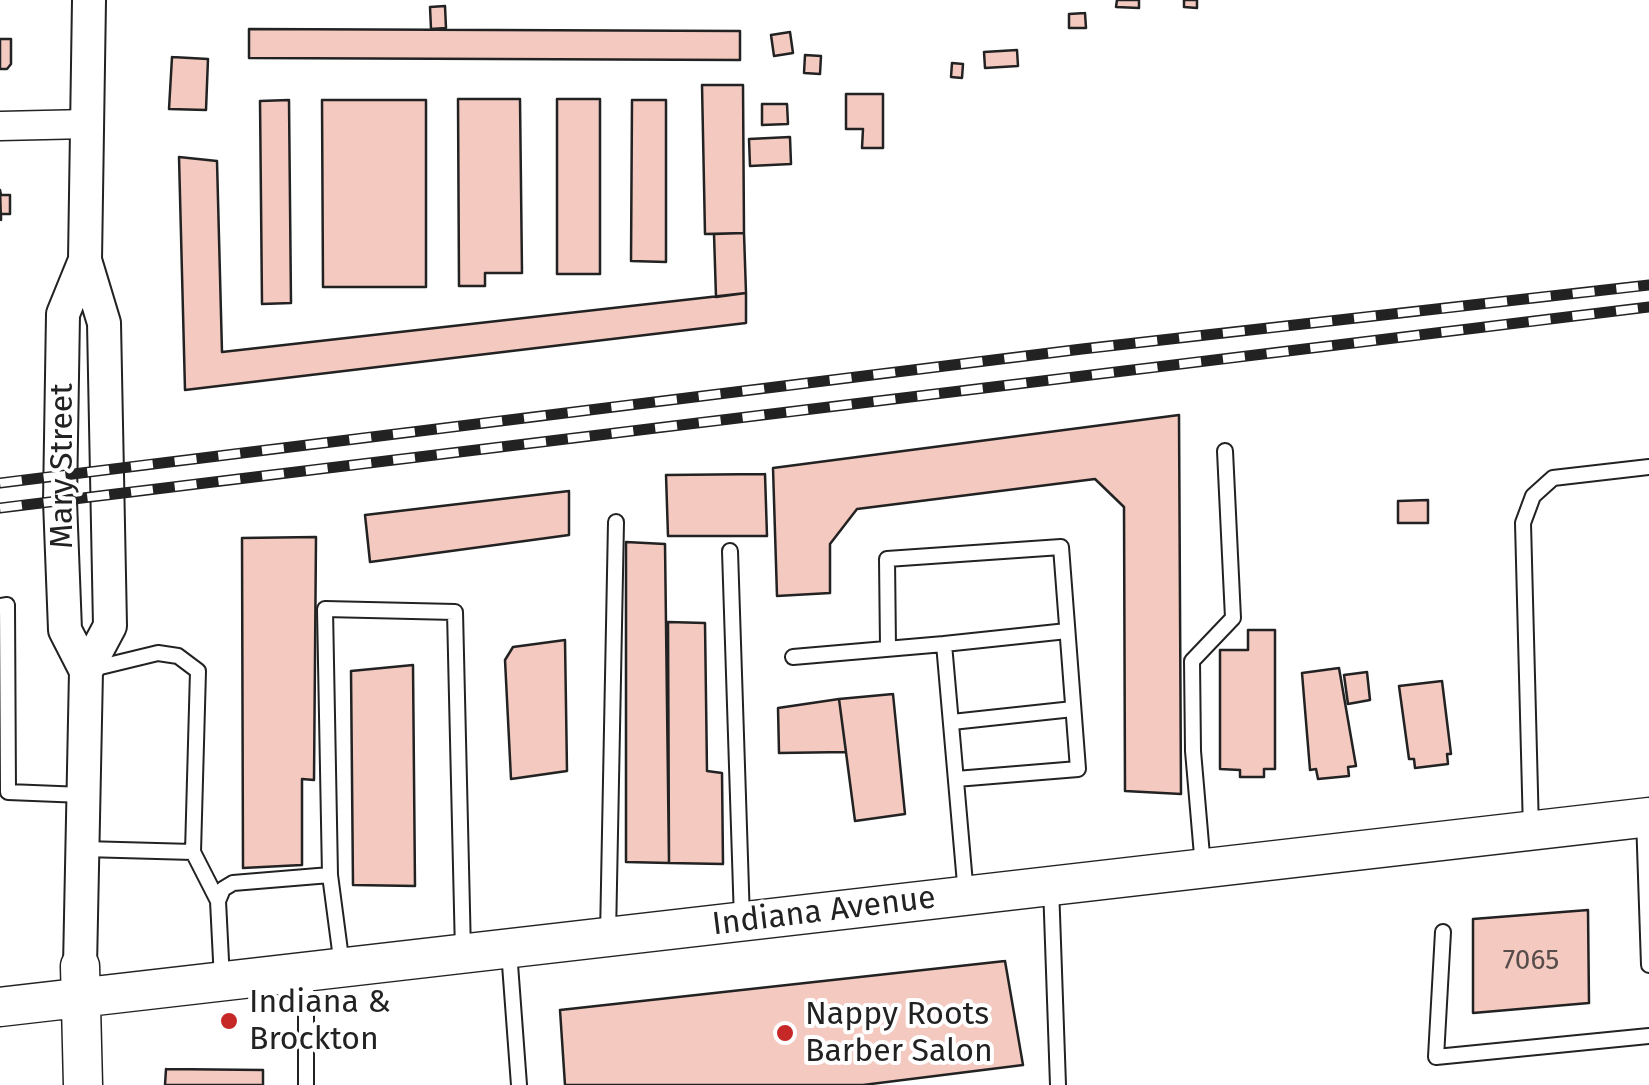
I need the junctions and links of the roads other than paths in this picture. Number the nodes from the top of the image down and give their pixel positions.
1 (89, 0) edge
2 (88, 124) junction
3 (0, 126) edge
4 (85, 260) junction
5 (1225, 451) dead end
6 (1649, 467) edge
7 (616, 522) dead end
8 (730, 550) dead end
9 (0, 606) edge
10 (1067, 631) junction
11 (944, 644) junction
12 (888, 647) junction
13 (793, 656) dead end
14 (86, 670) junction
15 (1073, 710) junction
16 (952, 722) junction
17 (956, 779) junction
18 (84, 796) junction
19 (1647, 818) edge
20 (1531, 831) junction
21 (83, 848) junction
22 (193, 852) junction
23 (1203, 868) junction
24 (330, 875) junction
25 (1051, 886) junction
26 (966, 896) junction
27 (218, 901) junction
28 (742, 921) junction
29 (1443, 932) dead end
30 (608, 937) junction
31 (508, 948) junction
32 (463, 953) junction
33 (1649, 965) edge
34 (324, 969) junction
35 (81, 981) junction
36 (222, 981) junction
37 (0, 1008) edge
38 (1649, 1036) edge
39 (83, 1085) edge
40 (306, 1085) edge
41 (520, 1085) edge
42 (1058, 1085) edge

1 - 2 street, Mary Street
2 - 3 street
2 - 4 street, Mary Street
4 - 14 street, Mary Street
4 - 14 street, Mary Street
5 - 23 lane
6 - 20 lane
7 - 30 lane
8 - 28 lane
9 - 18 lane
10 - 11 lane
10 - 12 lane
10 - 15 lane
11 - 12 lane
11 - 16 lane
12 - 13 lane
14 - 18 street, Mary Street
14 - 22 lane
15 - 16 lane
15 - 17 lane
16 - 17 lane
17 - 26 lane
18 - 21 street, Mary Street
19 - 20 main road, Indiana Avenue
19 - 33 lane
20 - 23 main road, Indiana Avenue
21 - 22 lane
21 - 35 street, Mary Street
22 - 27 lane
23 - 25 main road, Indiana Avenue
24 - 27 lane
24 - 32 lane
24 - 34 lane
25 - 26 main road, Indiana Avenue
25 - 42 lane
26 - 28 main road, Indiana Avenue
27 - 36 lane
28 - 30 main road, Indiana Avenue
29 - 38 lane
30 - 31 main road, Indiana Avenue
31 - 32 main road, Indiana Avenue
31 - 41 lane
32 - 34 main road, Indiana Avenue
34 - 36 main road, Indiana Avenue
34 - 40 lane
35 - 36 main road, Indiana Avenue
35 - 37 main road, Indiana Avenue
35 - 39 main road

